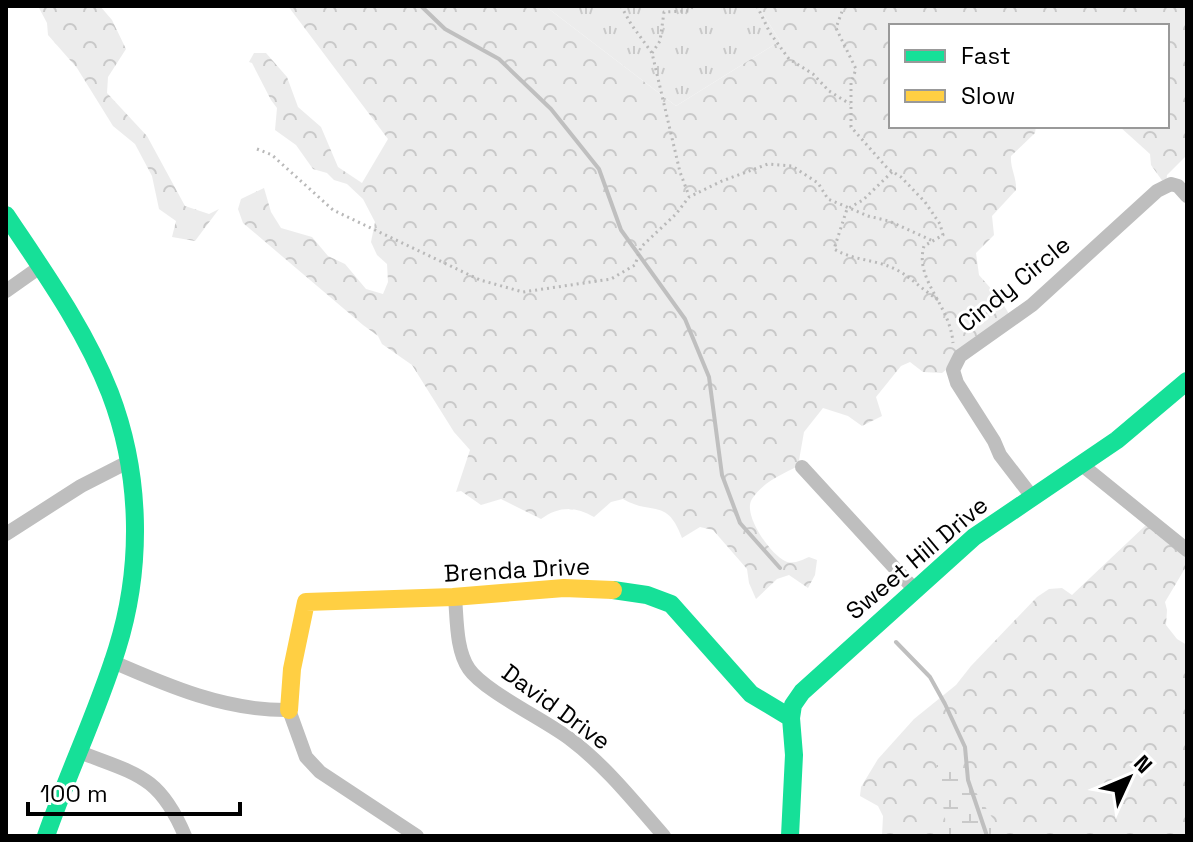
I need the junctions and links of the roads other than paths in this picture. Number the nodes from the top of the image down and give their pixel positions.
1 (1187, 196) edge
2 (6, 215) edge
3 (40, 267) junction
4 (6, 291) edge
5 (1187, 381) edge
6 (128, 462) junction
7 (1082, 465) junction
8 (802, 467) dead end
9 (1033, 498) junction
10 (6, 534) edge
11 (1187, 550) edge
12 (914, 589) junction
13 (455, 597) junction
14 (111, 661) junction
15 (289, 710) junction
16 (791, 718) junction
17 (77, 751) junction
18 (46, 836) edge
19 (185, 836) edge
20 (417, 836) edge
21 (664, 836) edge
22 (790, 836) edge

1 - 9 street, Cindy Circle
2 - 3 street
3 - 4 street
3 - 6 street
5 - 7 street, Sweet Hill Drive
6 - 10 street
6 - 14 street
7 - 9 street, Sweet Hill Drive
7 - 11 street
8 - 12 street
9 - 12 street, Sweet Hill Drive
12 - 16 street, Sweet Hill Drive
13 - 15 street, Brenda Drive
13 - 16 street, Brenda Drive
13 - 21 street, David Drive
14 - 15 street
14 - 17 street
15 - 20 street
16 - 22 street
17 - 18 street
17 - 19 street

